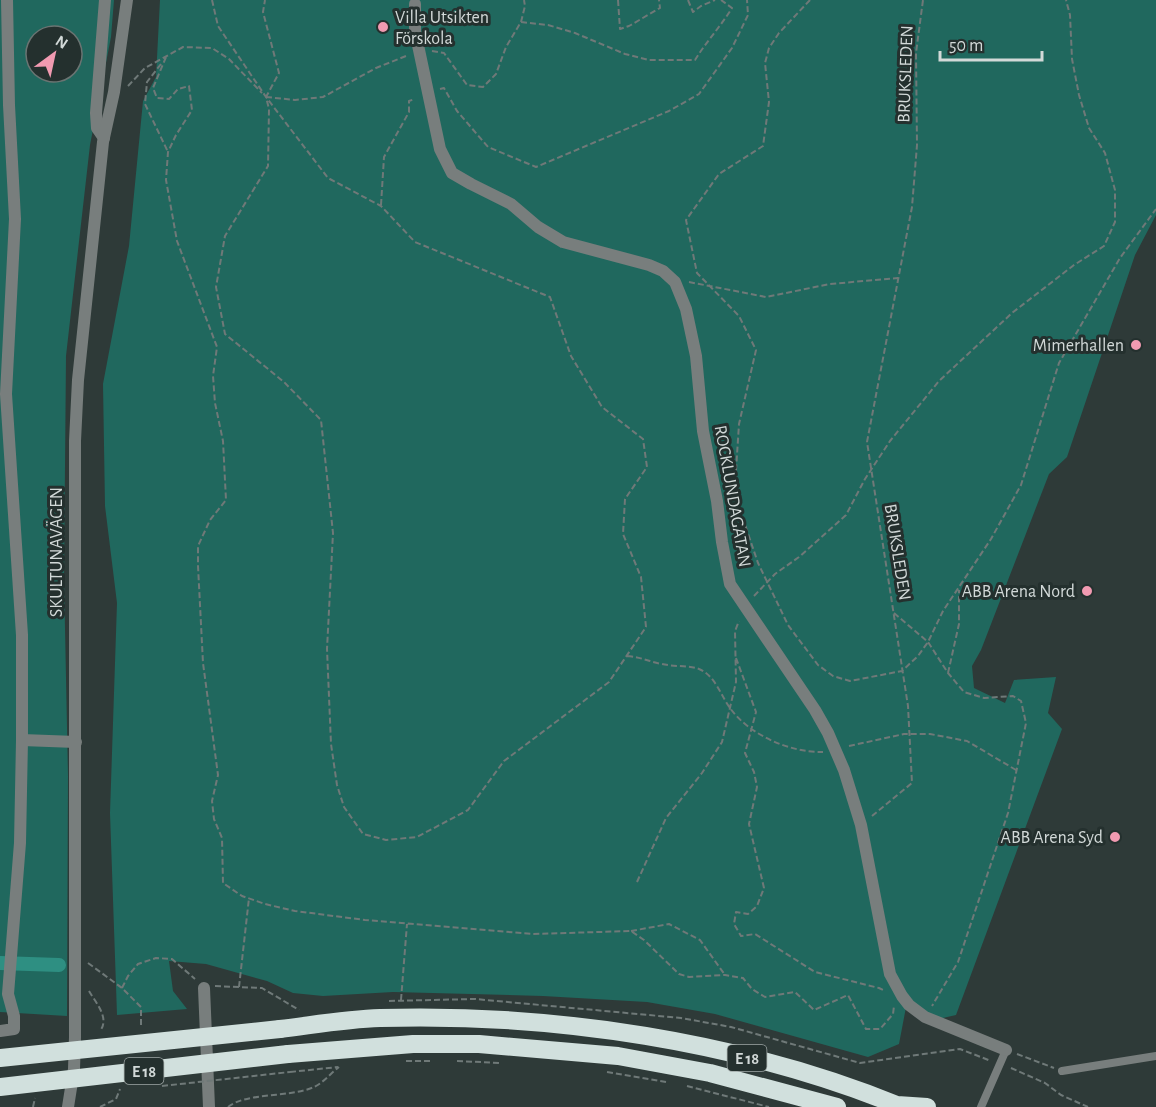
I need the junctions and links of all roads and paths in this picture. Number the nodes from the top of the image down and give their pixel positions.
1 (7, 0) edge
2 (105, 0) edge
3 (127, 0) edge
4 (213, 0) edge
5 (265, 0) edge
6 (524, 0) edge
7 (618, 0) edge
8 (659, 0) edge
9 (688, 0) edge
10 (715, 0) edge
11 (721, 0) edge
12 (747, 0) edge
13 (810, 0) edge
14 (923, 0) edge
15 (1066, 0) edge
16 (415, 4) dead end
17 (521, 22) junction
18 (419, 52) junction
19 (166, 57) junction
20 (129, 78) dead end
21 (128, 86) junction
22 (127, 93) dead end
23 (428, 94) junction
24 (266, 97) junction
25 (104, 138) junction
26 (168, 152) junction
27 (381, 207) junction
28 (1156, 209) edge
29 (898, 278) junction
30 (675, 282) junction
31 (709, 285) junction
32 (872, 470) junction
33 (767, 582) junction
34 (959, 588) junction
35 (744, 606) junction
36 (894, 613) junction
37 (928, 642) junction
38 (627, 656) junction
39 (736, 658) junction
40 (902, 671) junction
41 (948, 673) junction
42 (730, 709) junction
43 (753, 728) junction
44 (910, 734) junction
45 (22, 740) junction
46 (75, 742) junction
47 (836, 750) junction
48 (1017, 771) junction
49 (861, 825) junction
50 (638, 882) dead end
51 (249, 898) junction
52 (407, 924) junction
53 (631, 931) junction
54 (86, 961) dead end
55 (86, 968) dead end
56 (725, 975) junction
57 (239, 987) junction
58 (122, 988) dead end
59 (204, 988) junction
60 (88, 990) dead end
61 (887, 992) dead end
62 (401, 1000) dead end
63 (894, 1005) dead end
64 (299, 1010) dead end
65 (925, 1017) junction
66 (0, 1031) edge
67 (99, 1033) dead end
68 (1006, 1050) junction
69 (1156, 1056) edge
70 (0, 1058) edge
71 (441, 1061) dead end
72 (452, 1061) dead end
73 (398, 1062) dead end
74 (506, 1063) dead end
75 (860, 1063) dead end
76 (1000, 1064) junction
77 (1062, 1071) joint
78 (290, 1072) dead end
79 (605, 1072) dead end
80 (671, 1083) dead end
81 (682, 1085) dead end
82 (0, 1087) edge
83 (900, 1106) edge
84 (68, 1107) edge
85 (209, 1107) edge
86 (228, 1107) edge
87 (769, 1107) edge
88 (837, 1107) edge
89 (927, 1107) edge
90 (981, 1107) edge
91 (1088, 1107) edge

1 - 45 street
2 - 25 street
3 - 25 street, SKULTUNAVÄGEN
4 - 24 path
5 - 24 path
6 - 17 path
7 - 8 path
9 - 10 path
11 - 17 path
12 - 23 path
13 - 31 path
14 - 29 path, BRUKSLEDEN
15 - 32 path
16 - 18 street
17 - 18 path
18 - 23 street
18 - 24 path
19 - 21 path
19 - 24 path
19 - 26 path
19 - 26 path
20 - 21 path
21 - 22 path
23 - 27 path
23 - 30 street
24 - 27 path
24 - 38 path
25 - 46 street, SKULTUNAVÄGEN
26 - 51 path
27 - 38 path
28 - 34 path
29 - 31 path
29 - 32 path, BRUKSLEDEN
30 - 31 path
30 - 35 street, ROCKLUNDAGATAN
31 - 33 path
32 - 33 path
32 - 36 path, BRUKSLEDEN
33 - 35 path
33 - 40 path
34 - 37 path
34 - 41 path
35 - 39 path
35 - 47 street, ROCKLUNDAGATAN
36 - 37 path, BRUKSLEDEN
36 - 40 path
37 - 40 path
37 - 41 path, BRUKSLEDEN
38 - 42 path
39 - 42 path
39 - 43 path
40 - 44 path
41 - 48 path, BRUKSLEDEN
42 - 43 path
42 - 50 path
43 - 47 path
43 - 61 path
44 - 47 path
44 - 48 path
44 - 49 path
45 - 46 street
45 - 66 street
46 - 84 street, SKULTUNAVÄGEN
47 - 49 street, ROCKLUNDAGATAN
48 - 65 path, BRUKSLEDEN
49 - 65 street, ROCKLUNDAGATAN
51 - 52 path
51 - 57 path
52 - 53 path
52 - 62 path
53 - 56 path
53 - 56 path
54 - 55 path
56 - 63 path
57 - 59 path
57 - 64 path
58 - 59 path
59 - 85 street
60 - 67 path
65 - 68 street, ROCKLUNDAGATAN
68 - 76 lane
68 - 77 path
69 - 77 lane
70 - 83 highway, E 18, bridge
71 - 73 path
72 - 74 path
75 - 76 path
76 - 90 lane
76 - 91 path
78 - 86 path
79 - 80 path
81 - 87 path
82 - 88 highway, E 18, bridge
83 - 89 highway, E 18

